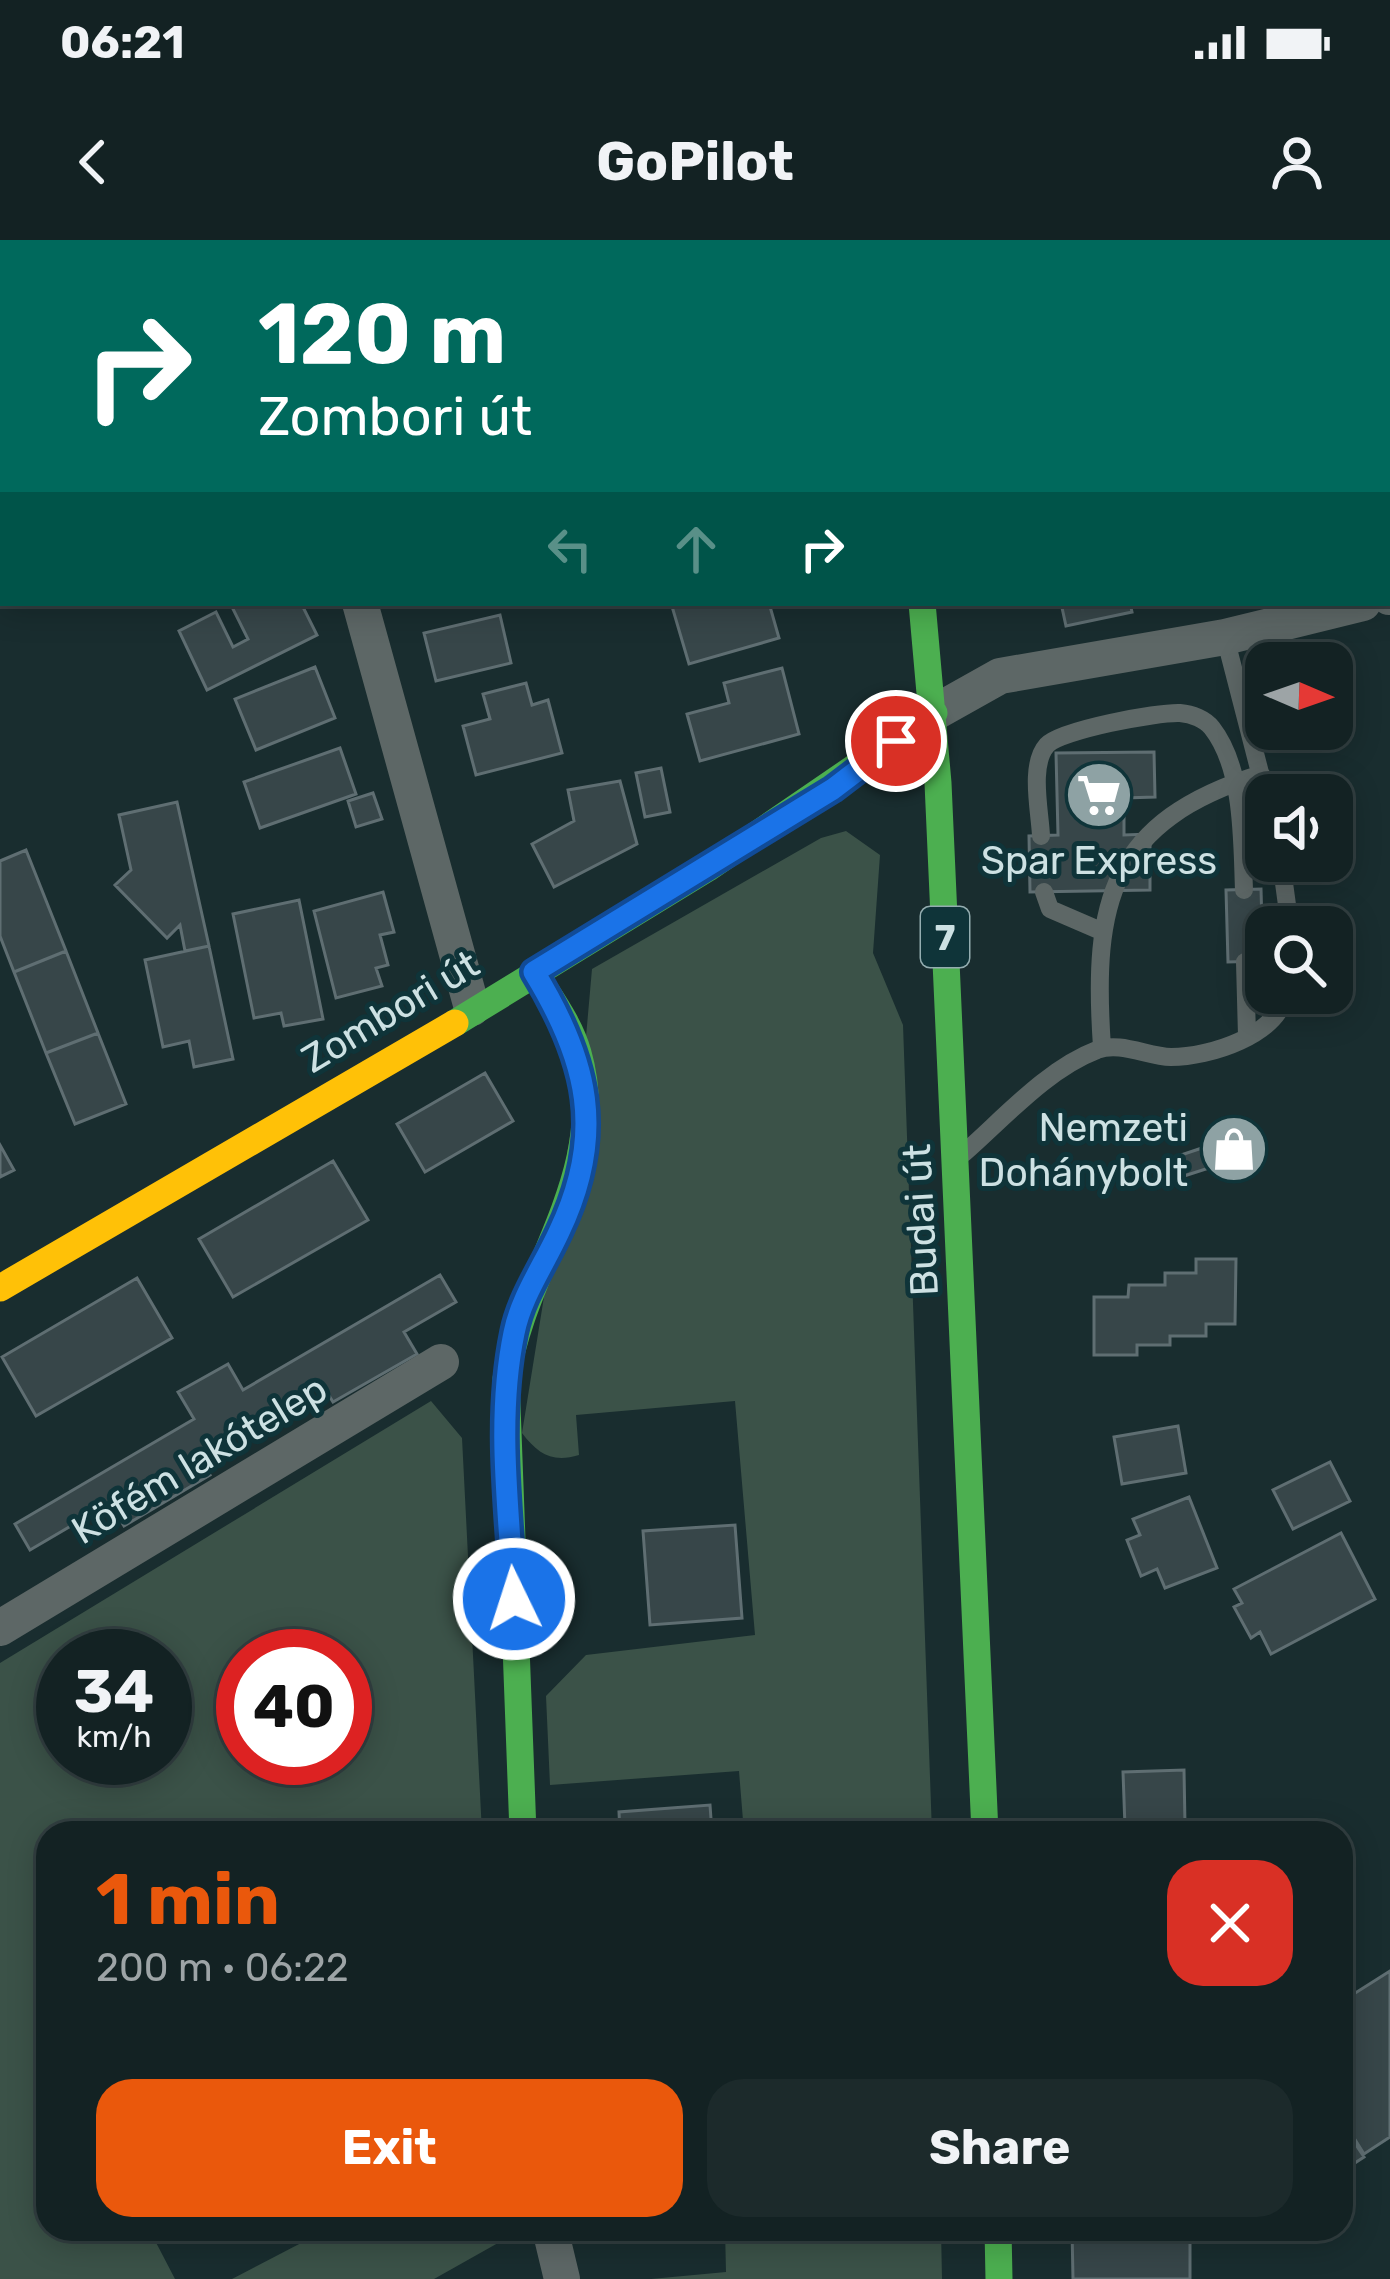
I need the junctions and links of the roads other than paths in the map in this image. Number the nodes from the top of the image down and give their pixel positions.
1 (361, 606) edge
2 (922, 606) edge
3 (1348, 606) edge
4 (1225, 637) junction
5 (934, 713) junction
6 (1261, 774) edge
7 (1245, 779) edge
8 (1233, 783) junction
9 (1041, 836) dead end
10 (1244, 890) dead end
11 (1044, 892) dead end
12 (1101, 931) junction
13 (534, 972) junction
14 (472, 1008) junction
15 (1246, 1014) edge
16 (1272, 1014) edge
17 (1246, 1036) junction
18 (1102, 1047) junction
19 (956, 1160) junction
20 (0, 1288) edge
21 (441, 1362) dead end
22 (0, 1628) edge
23 (523, 1821) edge
24 (984, 1821) edge
25 (553, 2241) edge
26 (998, 2241) edge
27 (562, 2279) edge
28 (999, 2279) edge

1 - 14 street
2 - 5 street, Budai út / 7
3 - 4 street
4 - 5 street
4 - 6 lane
5 - 13 street, Zombori út
5 - 19 street, Budai út / 7
7 - 8 lane
8 - 9 lane
8 - 10 lane
8 - 12 lane
11 - 12 lane
12 - 18 lane
13 - 14 street, Zombori út
13 - 23 street
14 - 20 street, Zombori út
15 - 17 lane
16 - 17 lane
17 - 18 lane
18 - 19 lane
19 - 24 street, Budai út / 7
21 - 22 street, Köfém lakótelep
25 - 27 street
26 - 28 street

